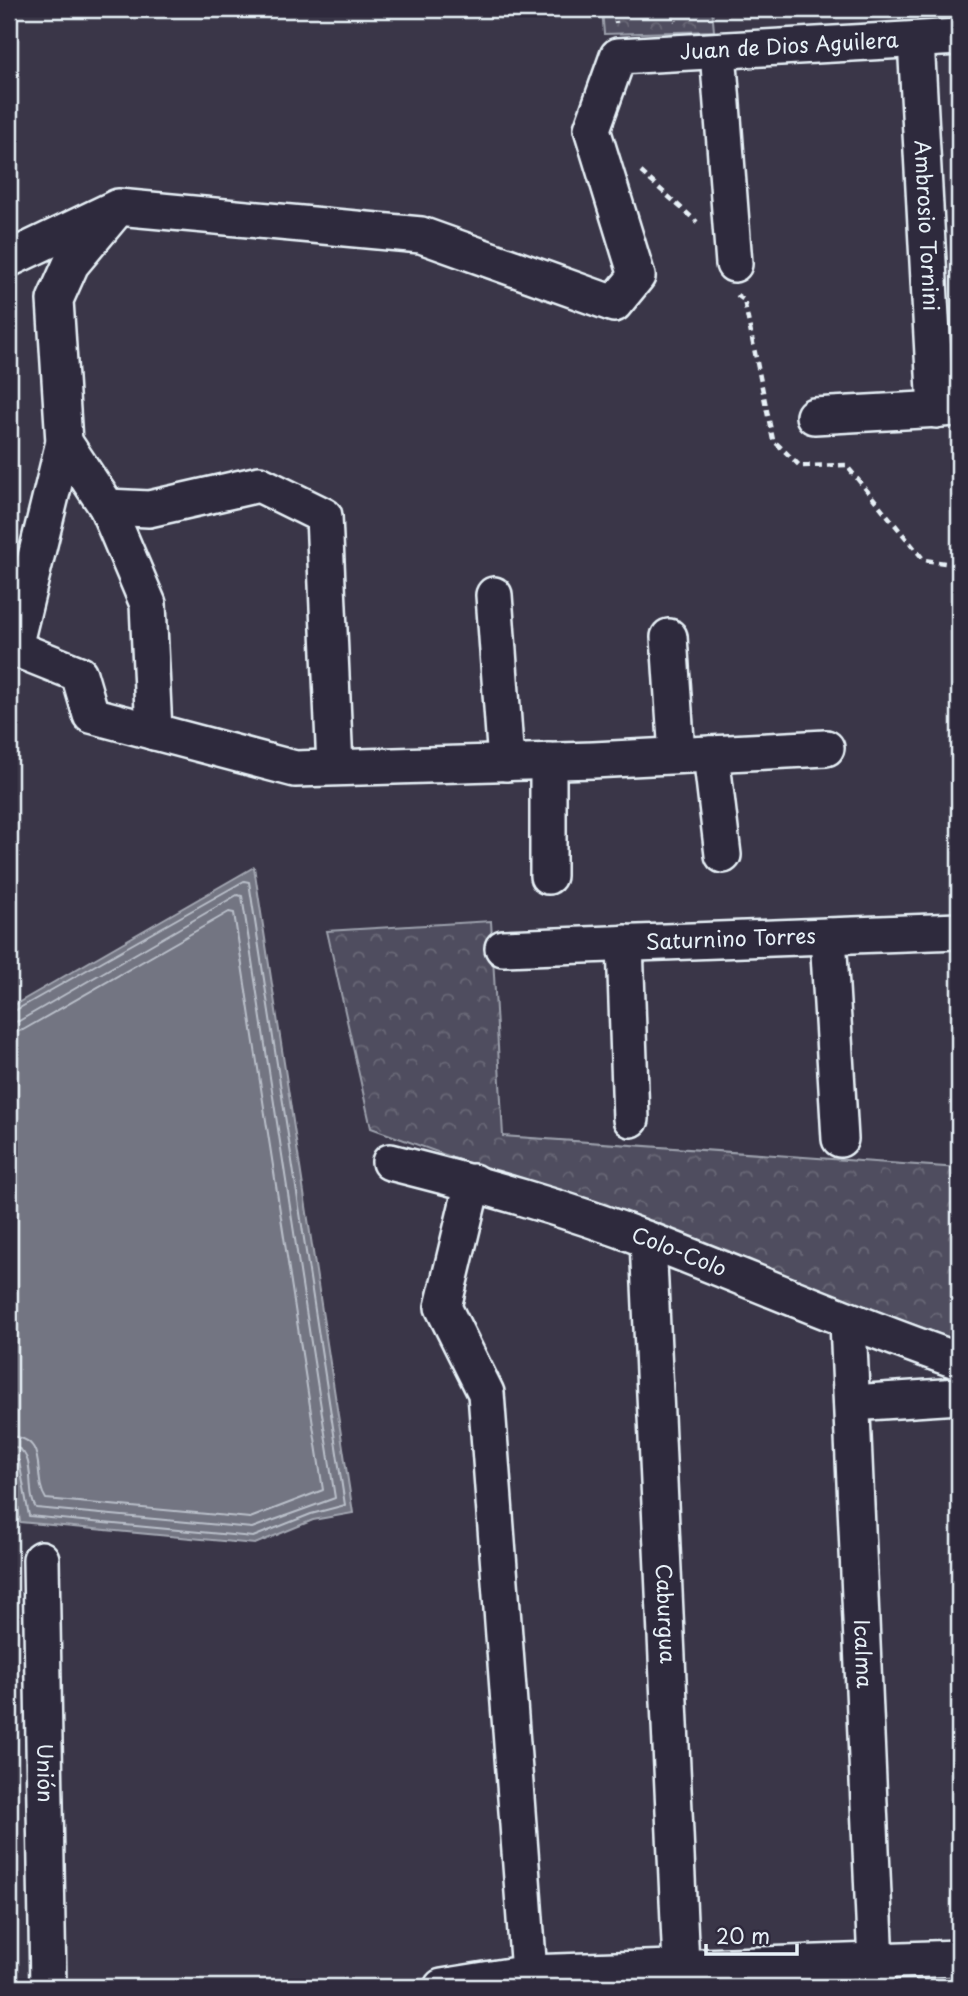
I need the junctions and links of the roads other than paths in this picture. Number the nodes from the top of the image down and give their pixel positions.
1 (959, 37) edge
2 (916, 40) junction
3 (718, 51) junction
4 (118, 207) junction
5 (9, 259) edge
6 (733, 278) road end
7 (947, 409) edge
8 (814, 416) dead end
9 (64, 442) junction
10 (107, 507) junction
11 (494, 596) dead end
12 (669, 637) dead end
13 (11, 646) edge
14 (154, 732) junction
15 (826, 748) dead end
16 (711, 754) junction
17 (677, 755) junction
18 (548, 761) junction
19 (506, 762) junction
20 (335, 768) junction
21 (723, 855) dead end
22 (548, 876) dead end
23 (959, 931) edge
24 (828, 936) junction
25 (625, 943) junction
26 (503, 948) dead end
27 (631, 1119) dead end
28 (840, 1139) dead end
29 (390, 1162) dead end
30 (473, 1182) junction
31 (648, 1240) junction
32 (848, 1322) junction
33 (959, 1361) edge
34 (959, 1396) edge
35 (852, 1403) junction
36 (41, 1559) dead end
37 (959, 1958) edge
38 (877, 1974) edge
39 (682, 1978) edge
40 (527, 1980) edge
41 (48, 1987) edge
42 (442, 1987) edge

1 - 2 street, Juan de Dios Aguilera
2 - 3 street, Juan de Dios Aguilera
2 - 7 street, Ambrosio Tornini
3 - 4 street, Juan de Dios Aguilera
3 - 6 street
4 - 5 street
4 - 9 street
7 - 8 street
9 - 10 street
9 - 13 street
10 - 14 street
10 - 20 street
11 - 19 street
12 - 17 street
13 - 14 street
14 - 20 street
15 - 16 street
16 - 17 street
16 - 21 street
17 - 18 street
18 - 19 street
18 - 22 street
19 - 20 street
23 - 24 street, Saturnino Torres
24 - 25 street, Saturnino Torres
24 - 28 street
25 - 26 street, Saturnino Torres
25 - 27 street
29 - 30 street, Colo-Colo
30 - 31 street, Colo-Colo
30 - 40 street
31 - 32 street, Colo-Colo
31 - 39 street, Caburgua
32 - 33 street, Colo-Colo
32 - 35 street, Icalma
34 - 35 street
35 - 38 street, Icalma
36 - 41 street, Unión
37 - 38 street
38 - 39 street
39 - 40 street
40 - 42 street

